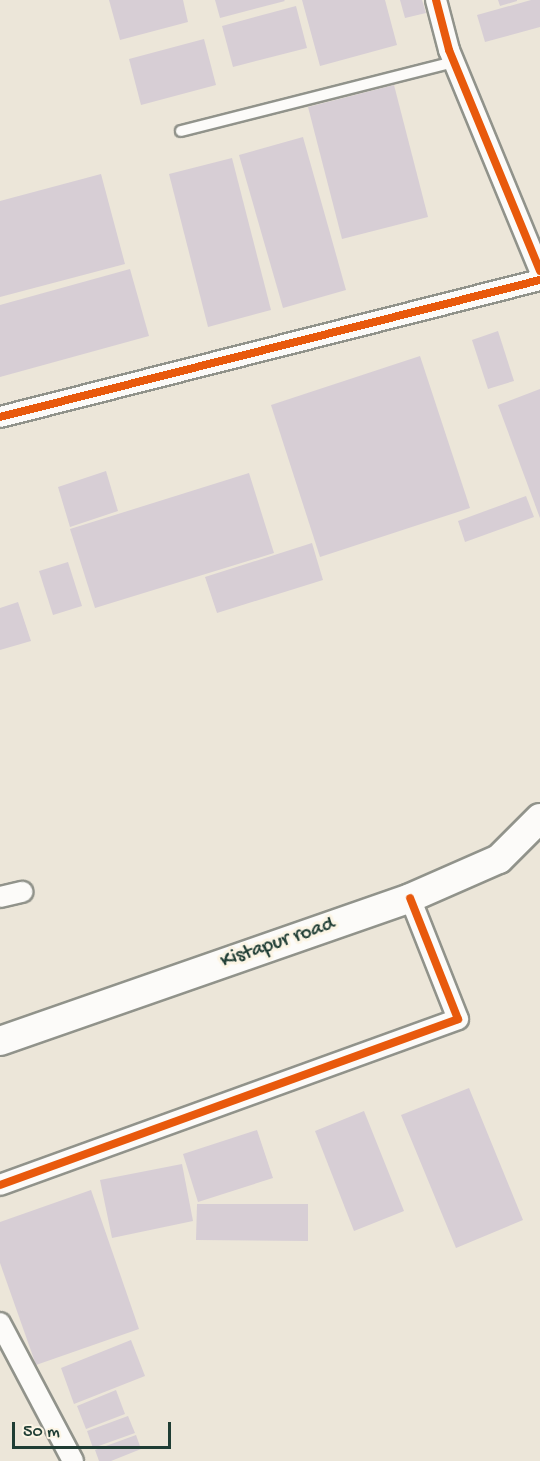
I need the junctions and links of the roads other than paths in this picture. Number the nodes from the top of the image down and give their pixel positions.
1 (436, 0) edge
2 (454, 62) junction
3 (181, 130) dead end
4 (540, 271) edge
5 (540, 280) edge
6 (0, 417) edge
7 (540, 818) edge
8 (22, 892) dead end
9 (0, 897) edge
10 (410, 898) junction
11 (0, 1041) edge
12 (0, 1185) edge
13 (0, 1323) edge
14 (73, 1461) edge

1 - 2 street
2 - 3 lane
2 - 4 street
5 - 6 street
7 - 10 main road, Kistapur road
8 - 9 street
10 - 11 main road, Kistapur road
10 - 12 street
13 - 14 street

